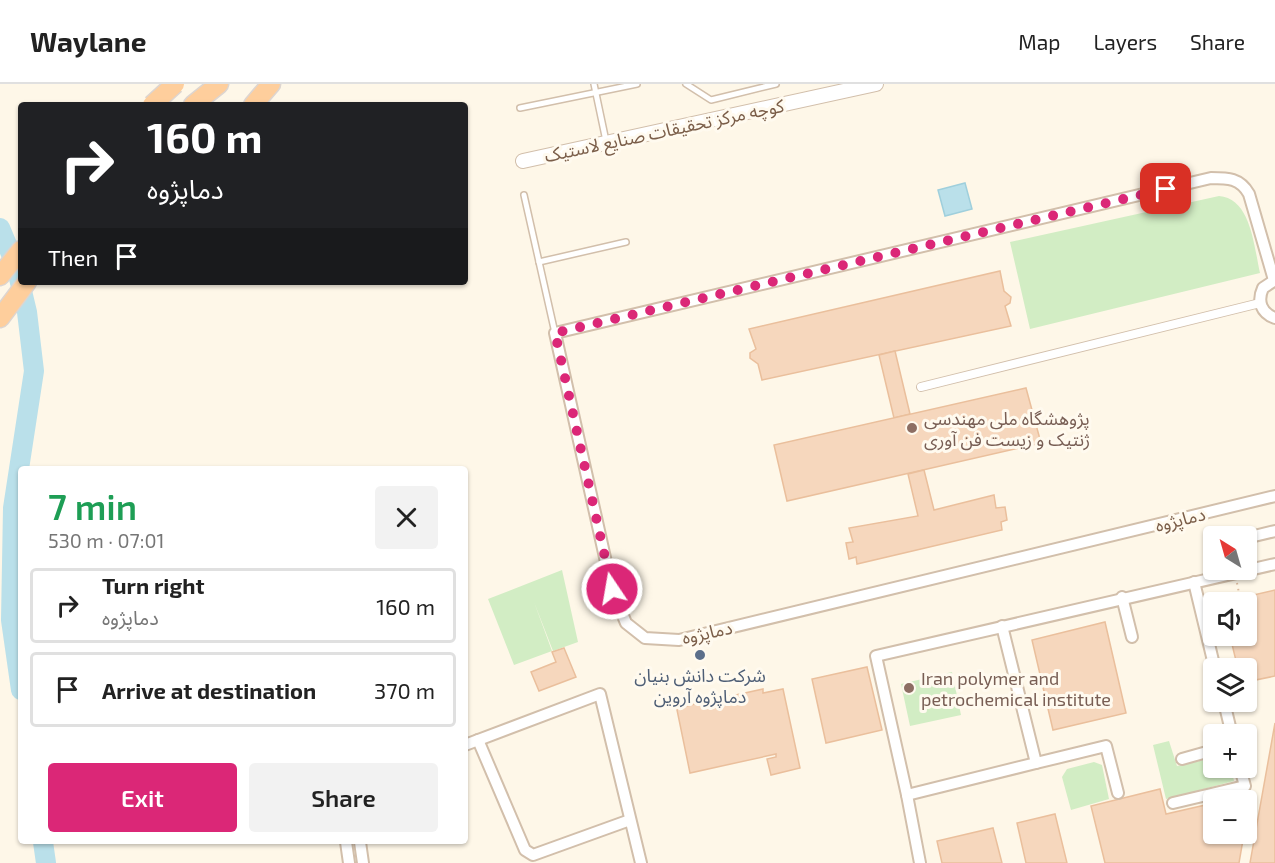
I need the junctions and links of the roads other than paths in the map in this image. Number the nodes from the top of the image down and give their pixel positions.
1 (158, 84) edge
2 (176, 84) edge
3 (271, 84) edge
4 (594, 84) edge
5 (637, 84) edge
6 (686, 84) edge
7 (776, 84) edge
8 (876, 84) edge
9 (215, 87) edge
10 (597, 92) junction
11 (155, 102) edge
12 (165, 102) edge
13 (197, 102) edge
14 (256, 102) edge
15 (520, 108) dead end
16 (606, 143) junction
17 (523, 161) dead end
18 (524, 195) dead end
19 (626, 242) dead end
20 (18, 254) edge
21 (539, 262) junction
22 (0, 276) edge
23 (1274, 280) edge
24 (25, 285) edge
25 (1260, 303) junction
26 (0, 318) edge
27 (1275, 318) edge
28 (555, 333) junction
29 (921, 387) dead end
30 (1275, 496) edge
31 (1275, 531) edge
32 (1257, 535) edge
33 (1275, 564) edge
34 (1257, 567) edge
35 (1203, 579) edge
36 (1194, 582) junction
37 (1122, 597) junction
38 (1002, 626) junction
39 (1132, 637) dead end
40 (1212, 658) edge
41 (478, 740) junction
42 (468, 744) edge
43 (1203, 753) edge
44 (1182, 759) dead end
45 (1036, 763) junction
46 (1243, 778) edge
47 (1118, 793) dead end
48 (908, 795) junction
49 (1173, 803) dead end
50 (630, 820) junction
51 (346, 844) edge
52 (360, 844) edge
53 (350, 863) edge
54 (363, 863) edge
55 (641, 863) edge
56 (920, 863) edge

1 - 12 highway
2 - 11 highway, bridge
3 - 14 highway
4 - 10 lane
5 - 10 lane
6 - 7 lane
8 - 16 street, کوچه مرکز تحقیقات صنایع لاستیک
9 - 13 highway
10 - 15 lane
10 - 16 lane
16 - 17 street, کوچه مرکز تحقیقات صنایع لاستیک
18 - 21 lane
19 - 21 lane
20 - 22 highway
21 - 28 lane
23 - 25 street
23 - 28 street
24 - 26 highway
25 - 27 street
25 - 29 street
28 - 30 street, دماپژوه
31 - 32 street
33 - 34 street
35 - 36 street
36 - 37 street
36 - 40 street
37 - 38 street
37 - 39 street
38 - 45 street
38 - 48 street
41 - 42 street
41 - 50 street
41 - 50 street
43 - 44 street
45 - 47 street
45 - 48 street
46 - 49 street
48 - 56 street
50 - 55 street
51 - 53 street
52 - 54 street

